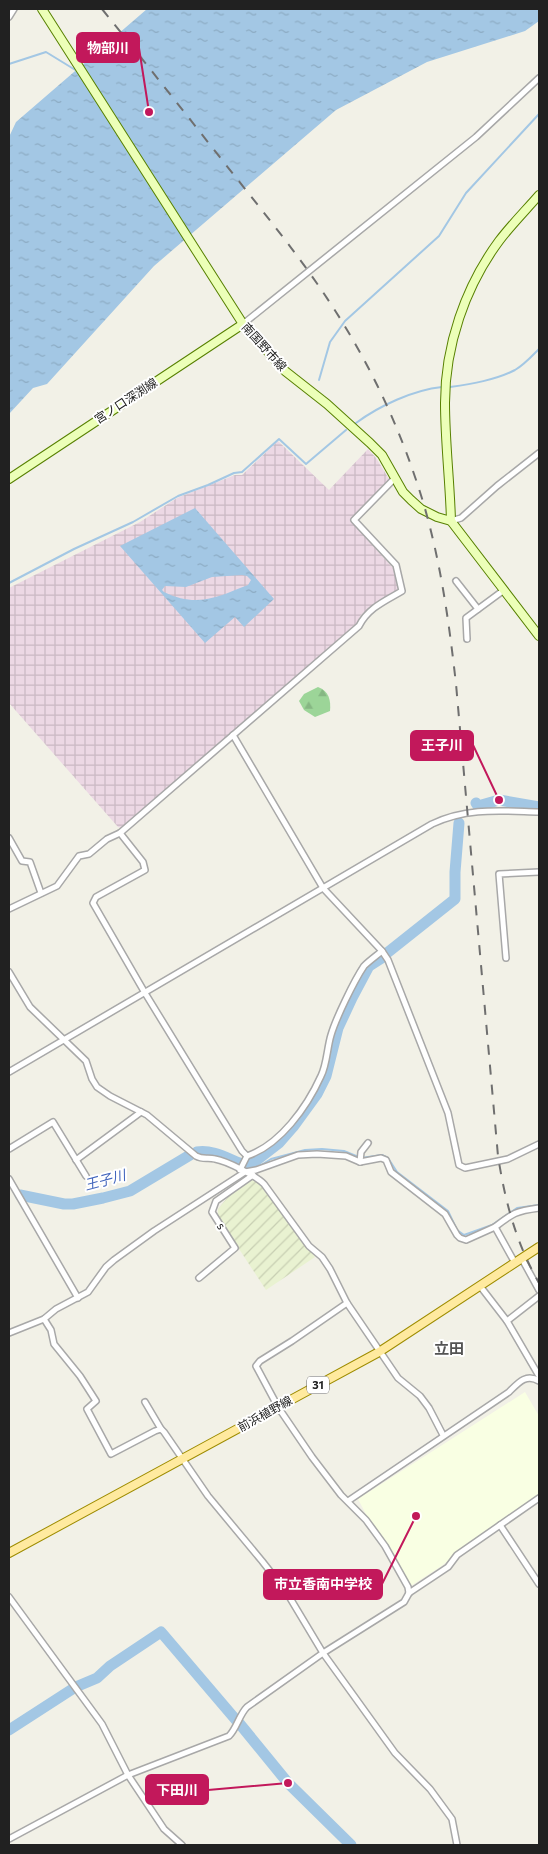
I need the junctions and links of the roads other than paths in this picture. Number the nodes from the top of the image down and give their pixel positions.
1 (14, 9) edge
2 (42, 9) edge
3 (9, 18) edge
4 (539, 78) edge
5 (539, 195) edge
6 (243, 324) junction
7 (539, 453) edge
8 (9, 478) edge
9 (395, 478) junction
10 (451, 521) junction
11 (456, 581) dead end
12 (504, 590) junction
13 (478, 609) junction
14 (539, 636) edge
15 (467, 638) dead end
16 (233, 735) junction
17 (539, 812) edge
18 (120, 833) junction
19 (9, 838) edge
20 (539, 872) edge
21 (322, 888) junction
22 (41, 893) junction
23 (9, 909) edge
24 (382, 952) junction
25 (506, 958) dead end
26 (9, 972) edge
27 (15, 985) junction
28 (9, 986) edge
29 (145, 993) junction
30 (64, 1041) junction
31 (9, 1072) edge
32 (141, 1112) junction
33 (368, 1143) dead end
34 (539, 1144) edge
35 (9, 1149) edge
36 (247, 1156) junction
37 (76, 1160) junction
38 (360, 1162) junction
39 (243, 1171) junction
40 (253, 1175) junction
41 (86, 1176) dead end
42 (9, 1179) edge
43 (539, 1208) edge
44 (495, 1227) junction
45 (539, 1248) edge
46 (518, 1261) junction
47 (199, 1278) dead end
48 (480, 1286) junction
49 (539, 1290) edge
50 (539, 1296) edge
51 (78, 1298) junction
52 (347, 1303) junction
53 (44, 1318) junction
54 (507, 1321) junction
55 (9, 1333) edge
56 (379, 1352) junction
57 (539, 1376) edge
58 (539, 1380) edge
59 (145, 1402) dead end
60 (278, 1407) junction
61 (161, 1429) junction
62 (443, 1435) junction
63 (182, 1459) junction
64 (539, 1498) edge
65 (348, 1501) junction
66 (500, 1525) junction
67 (9, 1553) edge
68 (539, 1584) edge
69 (409, 1593) junction
70 (9, 1597) edge
71 (323, 1653) junction
72 (128, 1774) junction
73 (9, 1839) edge
74 (182, 1845) edge
75 (457, 1845) edge

1 - 3 street
2 - 6 main road, 南国野市線
4 - 6 street
5 - 10 main road
6 - 8 main road, 宮ノ口深渕線
6 - 9 main road, 南国野市線
7 - 10 street
9 - 10 main road, 南国野市線
9 - 16 street
10 - 12 main road
11 - 13 street
12 - 13 street
12 - 14 main road
13 - 15 street
16 - 18 street
16 - 21 street
17 - 21 street
18 - 22 street
18 - 29 street
19 - 22 street
20 - 25 street
21 - 24 street
21 - 29 street
22 - 23 street
24 - 34 street
24 - 36 street
26 - 27 street
27 - 28 street
27 - 30 street
29 - 30 street
29 - 36 street
30 - 31 street
30 - 32 street
32 - 37 street
32 - 39 street
33 - 38 street
35 - 37 street
36 - 39 street
37 - 41 street
38 - 39 street
38 - 44 street
39 - 40 street
39 - 51 street
40 - 47 street, s
40 - 52 street
42 - 51 street
43 - 44 street
44 - 46 street
45 - 46 main road, 前浜植野線 / 31
46 - 48 main road, 前浜植野線 / 31
46 - 49 street
48 - 54 street
48 - 56 main road, 前浜植野線 / 31
50 - 54 street
51 - 53 street
52 - 56 street
52 - 60 street
53 - 55 street
53 - 61 street
54 - 57 street
56 - 60 main road, 前浜植野線 / 31
56 - 62 street
58 - 62 street
59 - 61 street
60 - 63 main road, 前浜植野線 / 31
60 - 65 street
61 - 63 street
62 - 65 street
63 - 67 main road, 前浜植野線 / 31
63 - 71 street
64 - 66 street
65 - 69 street
66 - 68 street
66 - 69 street
69 - 71 street
70 - 72 street
71 - 72 street
71 - 75 street
72 - 73 street
72 - 74 street

